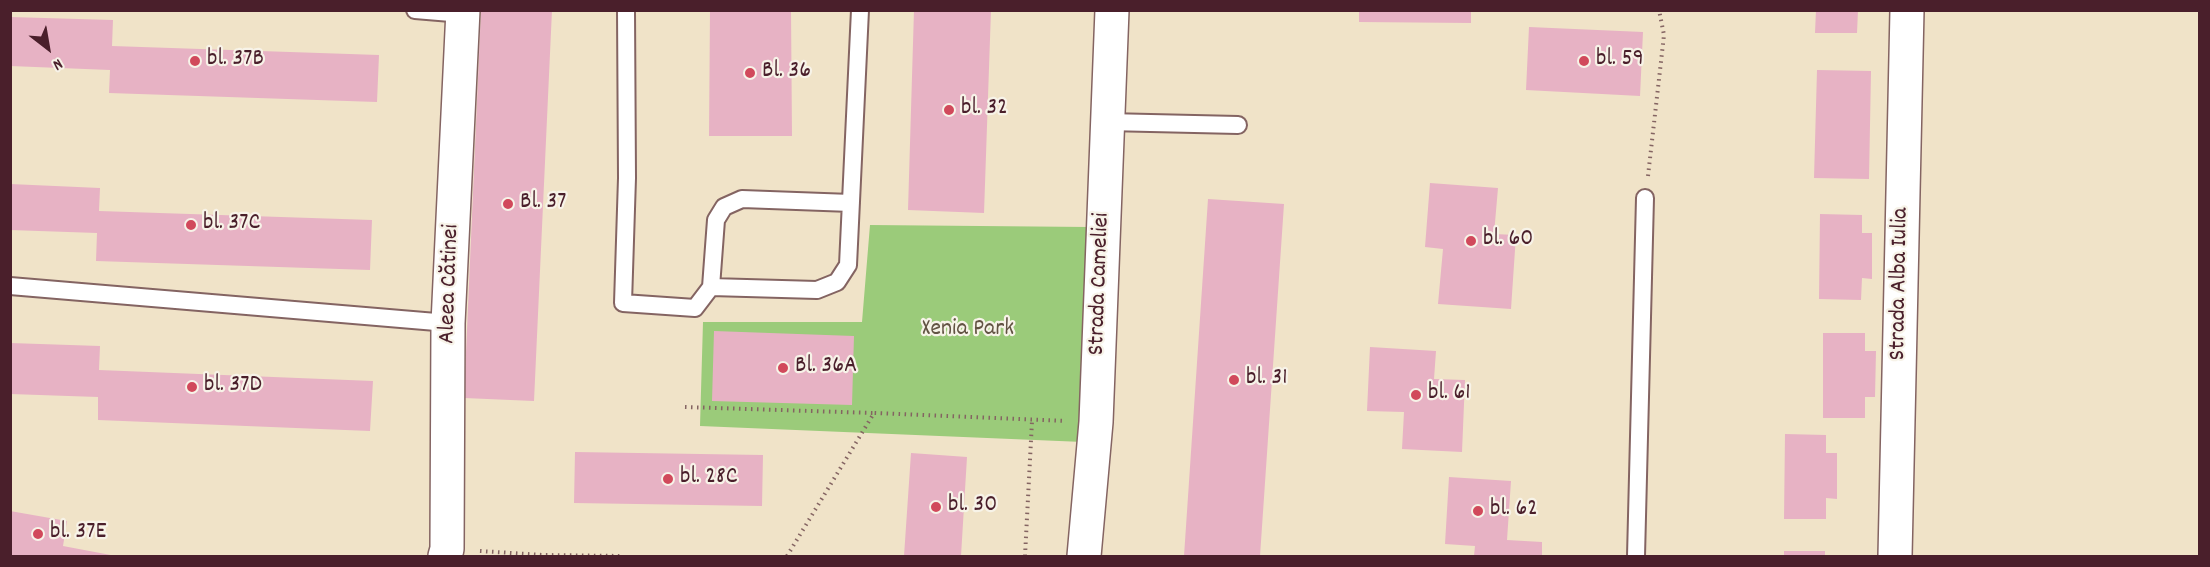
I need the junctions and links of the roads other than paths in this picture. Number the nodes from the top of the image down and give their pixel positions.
1 (415, 10) edge
2 (626, 10) edge
3 (860, 10) edge
4 (1112, 10) edge
5 (1907, 10) edge
6 (463, 12) edge
7 (1107, 122) junction
8 (1238, 125) dead end
9 (1645, 198) road end
10 (851, 203) junction
11 (10, 286) edge
12 (711, 287) junction
13 (448, 323) junction
14 (446, 553) edge
15 (1084, 556) edge
16 (1636, 556) edge
17 (1895, 556) edge

1 - 6 lane
2 - 12 lane
3 - 10 lane
4 - 7 street, Strada Cameliei
5 - 17 street, Strada Alba Iulia
6 - 13 street, Aleea Cătinei
7 - 8 lane
7 - 15 street, Strada Cameliei
9 - 16 lane
10 - 12 lane
10 - 12 lane
11 - 13 lane
13 - 14 street, Aleea Cătinei

